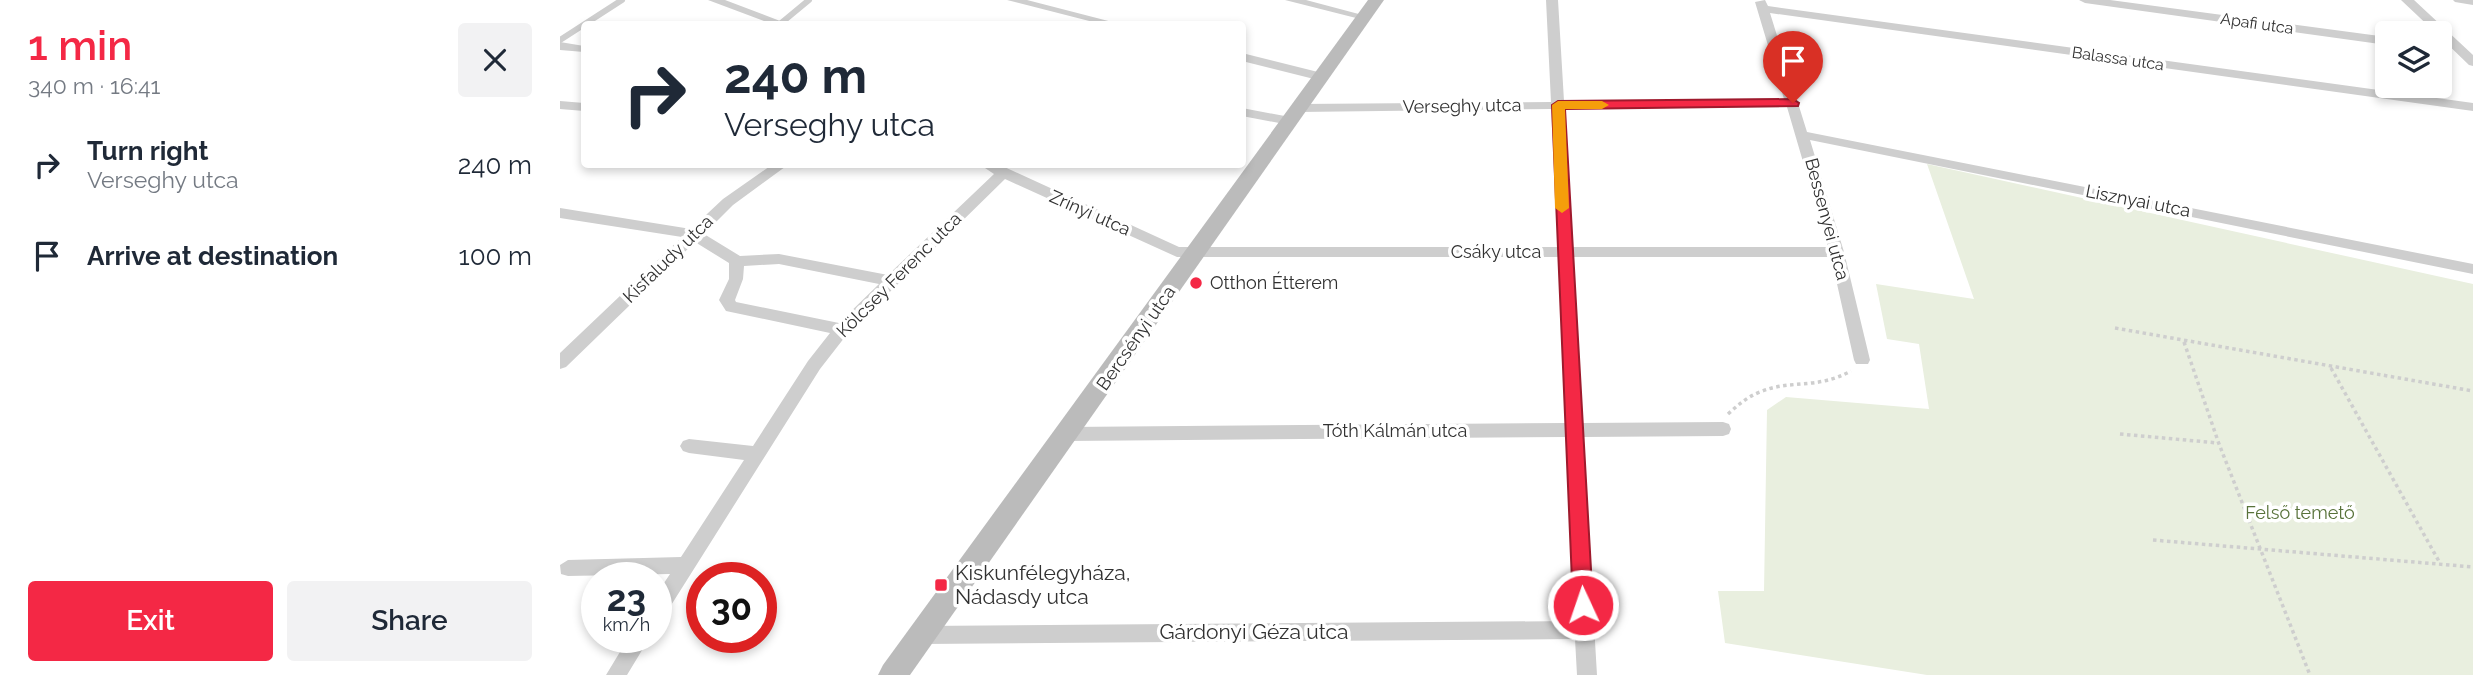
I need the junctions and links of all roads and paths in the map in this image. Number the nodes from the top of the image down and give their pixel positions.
1 (622, 0) edge
2 (714, 0) edge
3 (809, 0) edge
4 (1013, 0) edge
5 (1291, 0) edge
6 (1552, 0) edge
7 (2085, 0) edge
8 (2407, 0) edge
9 (2459, 0) edge
10 (2473, 2) edge
11 (1762, 4) edge
12 (1370, 9) edge
13 (589, 21) edge
14 (773, 21) edge
15 (784, 21) edge
16 (1101, 21) edge
17 (581, 26) edge
18 (2375, 39) edge
19 (560, 40) edge
20 (560, 46) edge
21 (581, 49) edge
22 (2467, 51) edge
23 (1246, 58) edge
24 (2473, 62) edge
25 (1322, 77) junction
26 (1793, 103) junction
27 (560, 105) edge
28 (1558, 105) junction
29 (581, 107) edge
30 (2473, 107) edge
31 (1246, 112) edge
32 (1295, 114) junction
33 (1803, 135) junction
34 (777, 168) edge
35 (993, 168) edge
36 (1003, 173) junction
37 (560, 213) edge
38 (693, 234) junction
39 (1563, 251) junction
40 (1837, 252) junction
41 (1196, 253) junction
42 (737, 261) junction
43 (2473, 269) edge
44 (891, 281) junction
45 (2115, 328) dead end
46 (842, 329) junction
47 (2185, 342) junction
48 (1862, 360) joint
49 (560, 363) edge
50 (2331, 368) junction
51 (2473, 391) edge
52 (1723, 429) joint
53 (1575, 430) junction
54 (1068, 434) junction
55 (2120, 434) dead end
56 (2219, 444) junction
57 (689, 446) dead end
58 (757, 453) junction
59 (2153, 540) dead end
60 (2260, 549) junction
61 (688, 562) edge
62 (686, 565) joint
63 (2441, 565) junction
64 (2473, 567) edge
65 (568, 568) dead end
66 (672, 587) edge
67 (1584, 630) junction
68 (923, 635) junction
69 (630, 653) edge
70 (616, 675) edge
71 (893, 675) edge
72 (1587, 675) edge
73 (2310, 675) edge

1 - 13 lane
2 - 14 street
3 - 15 lane
4 - 16 street
5 - 12 street
6 - 28 street
7 - 18 street, Apafi utca
8 - 22 street
9 - 10 street
11 - 26 street, Bessenyei utca
11 - 30 street, Balassa utca
12 - 25 street, Bercsényi utca
17 - 19 lane
20 - 21 street
22 - 24 street
23 - 25 street
25 - 32 street, Bercsényi utca
26 - 28 street, Verseghy utca
26 - 33 street, Bessenyei utca
27 - 29 street
28 - 32 street, Verseghy utca
28 - 39 street
31 - 32 street, Verseghy utca
32 - 41 street, Bercsényi utca
33 - 40 street, Bessenyei utca
33 - 43 street, Lisznyai utca
34 - 38 street, Kisfaludy utca
35 - 36 street, Zrínyi utca
36 - 41 street, Zrínyi utca
36 - 44 street, Kölcsey Ferenc utca
37 - 38 street
38 - 42 street
38 - 49 street, Kisfaludy utca
39 - 40 street, Csáky utca
39 - 41 street, Csáky utca
39 - 53 street
40 - 48 street, Bessenyei utca
41 - 54 street, Bercsényi utca
42 - 44 street
42 - 46 street
44 - 46 street, Kölcsey Ferenc utca
45 - 47 path
46 - 58 street, Kölcsey Ferenc utca
47 - 50 path
47 - 56 path
48 - 52 path
50 - 51 path
50 - 63 path
52 - 53 street, Tóth Kálmán utca
53 - 54 street, Tóth Kálmán utca
53 - 67 street
54 - 68 street, Bercsényi utca
55 - 56 path
56 - 60 path
57 - 58 street
58 - 61 street, Kölcsey Ferenc utca
59 - 60 path
60 - 63 path
60 - 73 path
62 - 65 street
62 - 66 street, Kölcsey Ferenc utca
63 - 64 path
67 - 68 street, Gárdonyi Géza utca
67 - 72 street
68 - 71 street, Bercsényi utca
69 - 70 street

